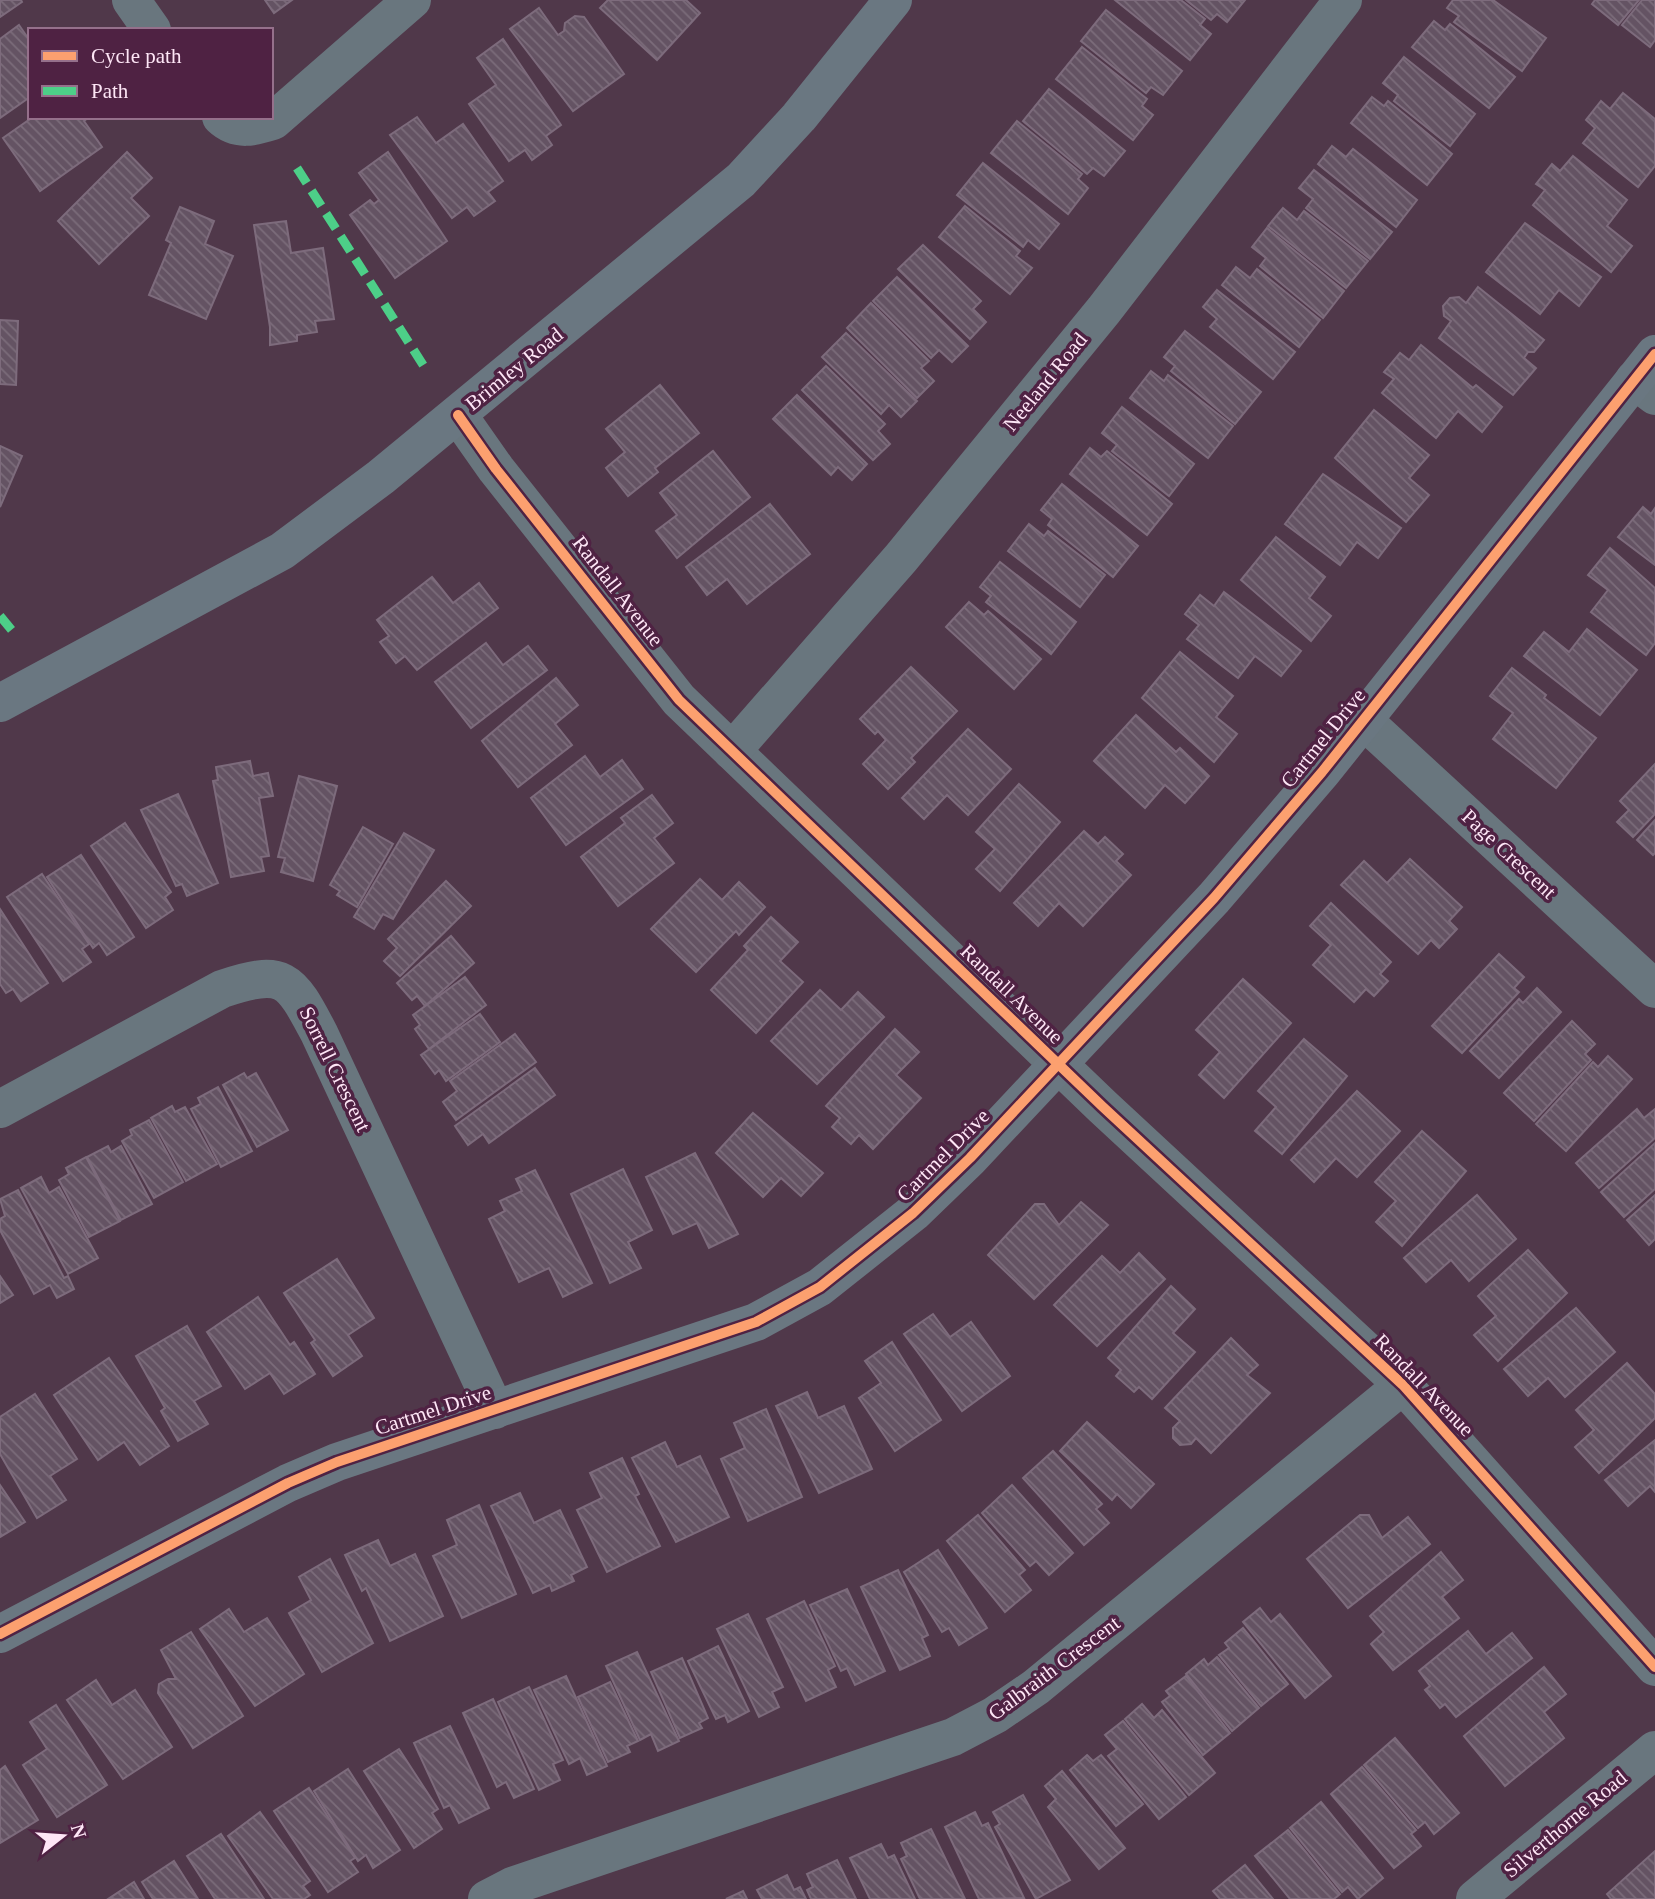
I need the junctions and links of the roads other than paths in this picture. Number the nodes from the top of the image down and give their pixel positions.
1 (131, 0) edge
2 (412, 0) edge
3 (892, 0) edge
4 (1343, 0) edge
5 (151, 28) edge
6 (224, 119) edge
7 (1648, 377) edge
8 (458, 415) junction
9 (0, 703) edge
10 (1363, 720) junction
11 (732, 751) junction
12 (1655, 989) edge
13 (1058, 1064) junction
14 (0, 1109) edge
15 (1403, 1385) junction
16 (495, 1410) junction
17 (0, 1634) edge
18 (1655, 1667) edge
19 (1655, 1750) edge
20 (487, 1899) edge
21 (1475, 1899) edge

1 - 5 street
2 - 6 street
3 - 8 street, Brimley Road
4 - 11 street, Neeland Road
7 - 10 street, Cartmel Drive
8 - 9 street, Brimley Road
8 - 11 street, Randall Avenue
10 - 12 street, Page Crescent
10 - 13 street, Cartmel Drive
11 - 13 street, Randall Avenue
13 - 15 street, Randall Avenue
13 - 16 street, Cartmel Drive
14 - 16 street, Sorrell Crescent
15 - 18 street, Randall Avenue
15 - 20 street, Galbraith Crescent
16 - 17 street, Cartmel Drive
19 - 21 street, Silverthorne Road

